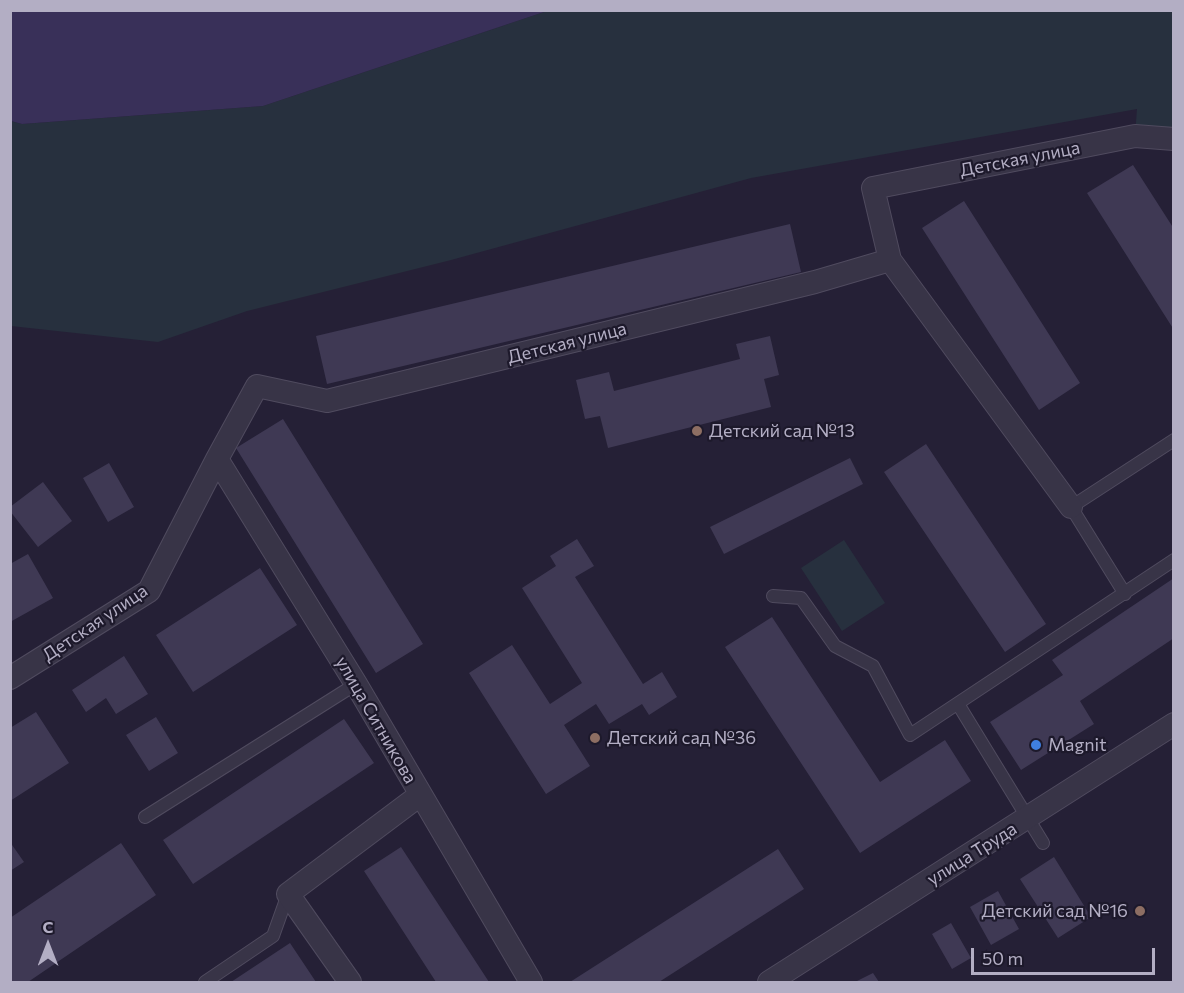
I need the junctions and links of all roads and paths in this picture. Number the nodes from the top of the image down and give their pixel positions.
1 (1173, 139) edge
2 (890, 260) junction
3 (1173, 440) edge
4 (217, 459) junction
5 (1071, 507) junction
6 (1173, 560) edge
7 (1125, 594) junction
8 (773, 596) dead end
9 (10, 678) edge
10 (356, 684) junction
11 (958, 704) junction
12 (1173, 724) edge
13 (420, 795) junction
14 (145, 817) dead end
15 (1028, 818) junction
16 (1043, 843) dead end
17 (288, 894) junction
18 (775, 981) edge
19 (205, 982) edge
20 (350, 982) edge
21 (531, 982) edge

1 - 2 street, Детская улица
2 - 4 street, Детская улица
2 - 5 street
3 - 5 lane
4 - 9 street, Детская улица
4 - 10 street, улица Ситникова
5 - 7 lane
6 - 7 lane
7 - 11 lane
8 - 11 lane
10 - 13 street, улица Ситникова
10 - 14 lane
11 - 15 lane
12 - 15 street, улица Труда
13 - 17 street
13 - 21 street, улица Ситникова
15 - 16 lane
15 - 18 street, улица Труда
17 - 19 lane
17 - 20 street

